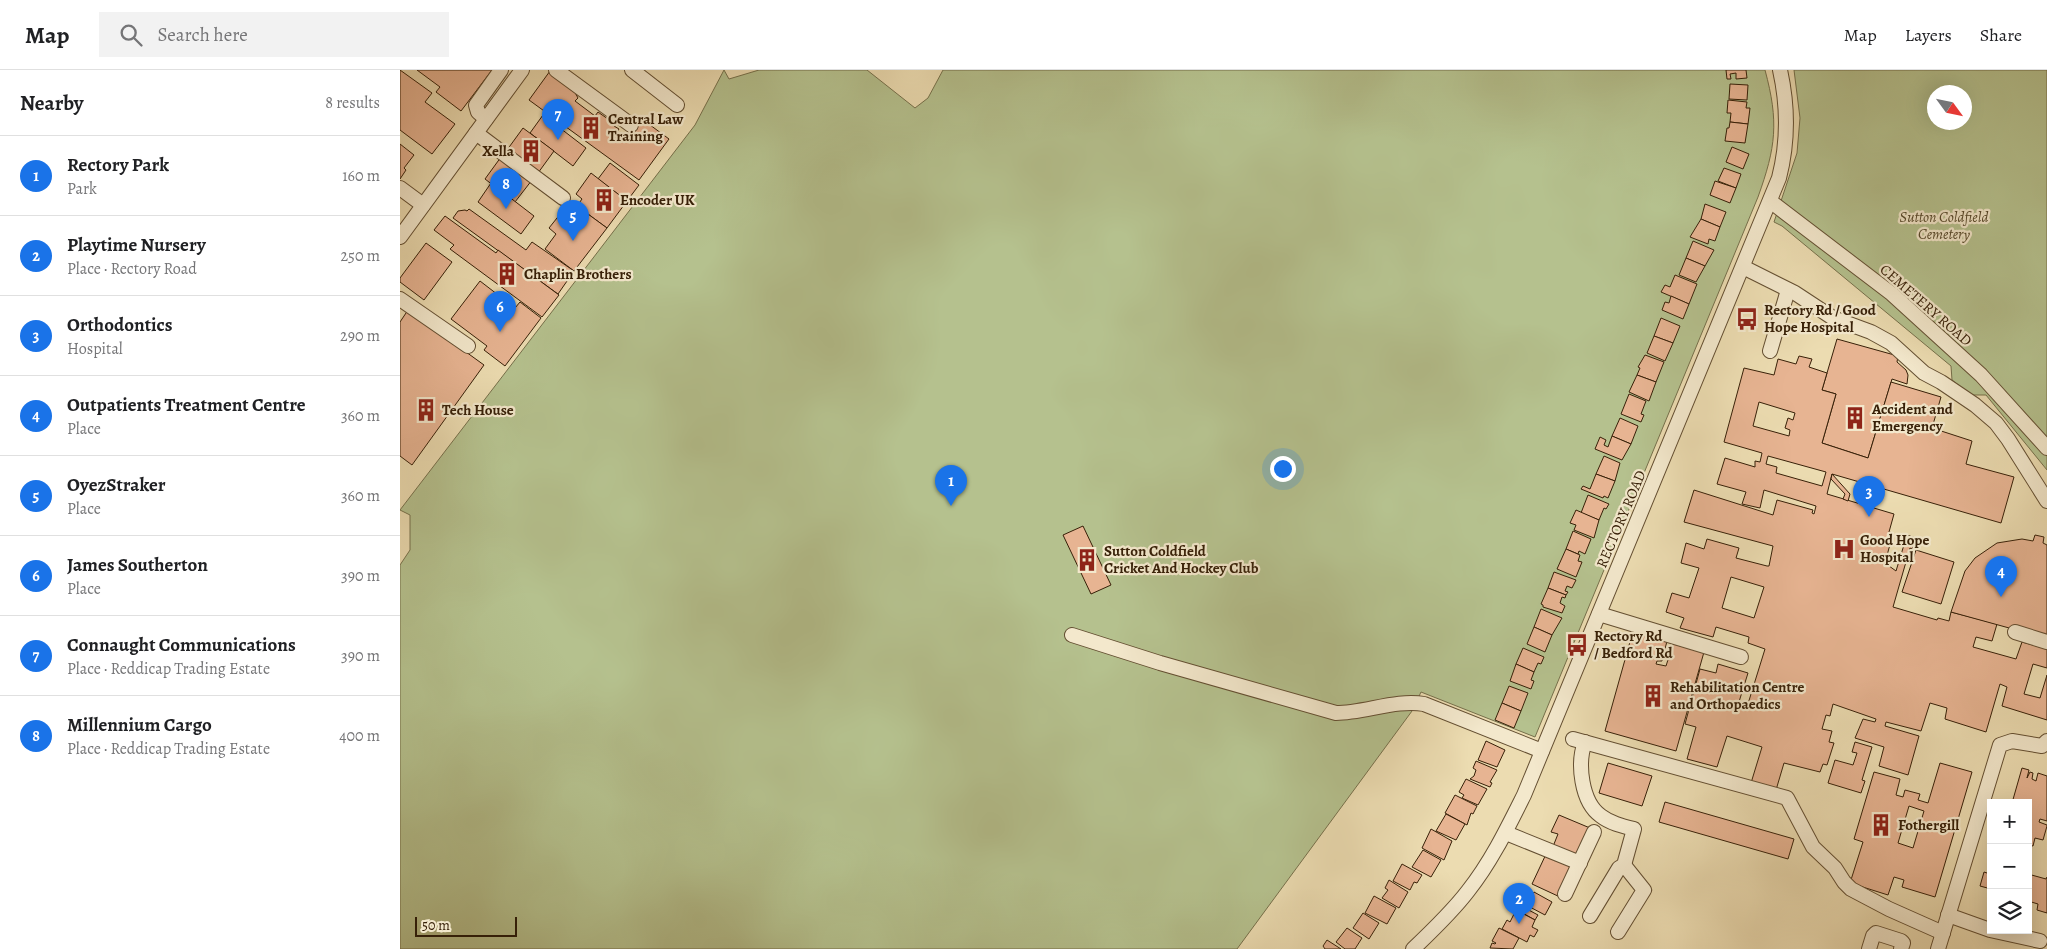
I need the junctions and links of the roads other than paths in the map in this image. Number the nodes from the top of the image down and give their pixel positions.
1 (501, 70) edge
2 (556, 70) edge
3 (632, 70) edge
4 (1780, 70) edge
5 (517, 72) edge
6 (677, 105) dead end
7 (486, 120) junction
8 (631, 125) dead end
9 (476, 133) junction
10 (400, 188) edge
11 (562, 198) dead end
12 (1770, 201) junction
13 (423, 205) junction
14 (400, 237) edge
15 (1743, 267) junction
16 (1788, 290) junction
17 (400, 299) edge
18 (468, 346) dead end
19 (1770, 351) dead end
20 (2047, 448) edge
21 (2047, 501) edge
22 (1599, 614) junction
23 (2015, 632) dead end
24 (1072, 635) dead end
25 (2047, 642) edge
26 (1741, 657) dead end
27 (2045, 746) edge
28 (1542, 751) junction
29 (1594, 832) dead end
30 (1506, 833) junction
31 (1580, 863) junction
32 (1624, 864) junction
33 (1565, 894) dead end
34 (1948, 915) junction
35 (1590, 916) dead end
36 (1618, 932) dead end
37 (1943, 933) junction
38 (2040, 941) dead end
39 (1413, 949) edge
40 (1869, 949) edge
41 (1901, 949) edge
42 (1938, 949) edge

1 - 7 street
2 - 8 street
3 - 6 street
4 - 12 street, RECTORY ROAD
5 - 7 street
7 - 9 street
9 - 11 street
9 - 13 street
10 - 13 street
12 - 15 street, RECTORY ROAD
12 - 20 street, CEMETERY ROAD
13 - 14 street
15 - 16 street
15 - 22 street, RECTORY ROAD
16 - 19 street
16 - 21 street
17 - 18 street
22 - 26 street
22 - 28 street, RECTORY ROAD
23 - 25 street
24 - 28 street
27 - 34 street
28 - 30 street, RECTORY ROAD
29 - 31 street
30 - 31 street
30 - 39 street, RECTORY ROAD
31 - 33 street
32 - 35 street
32 - 36 street
32 - 37 street
34 - 37 street
34 - 38 street
37 - 42 street
40 - 41 street

